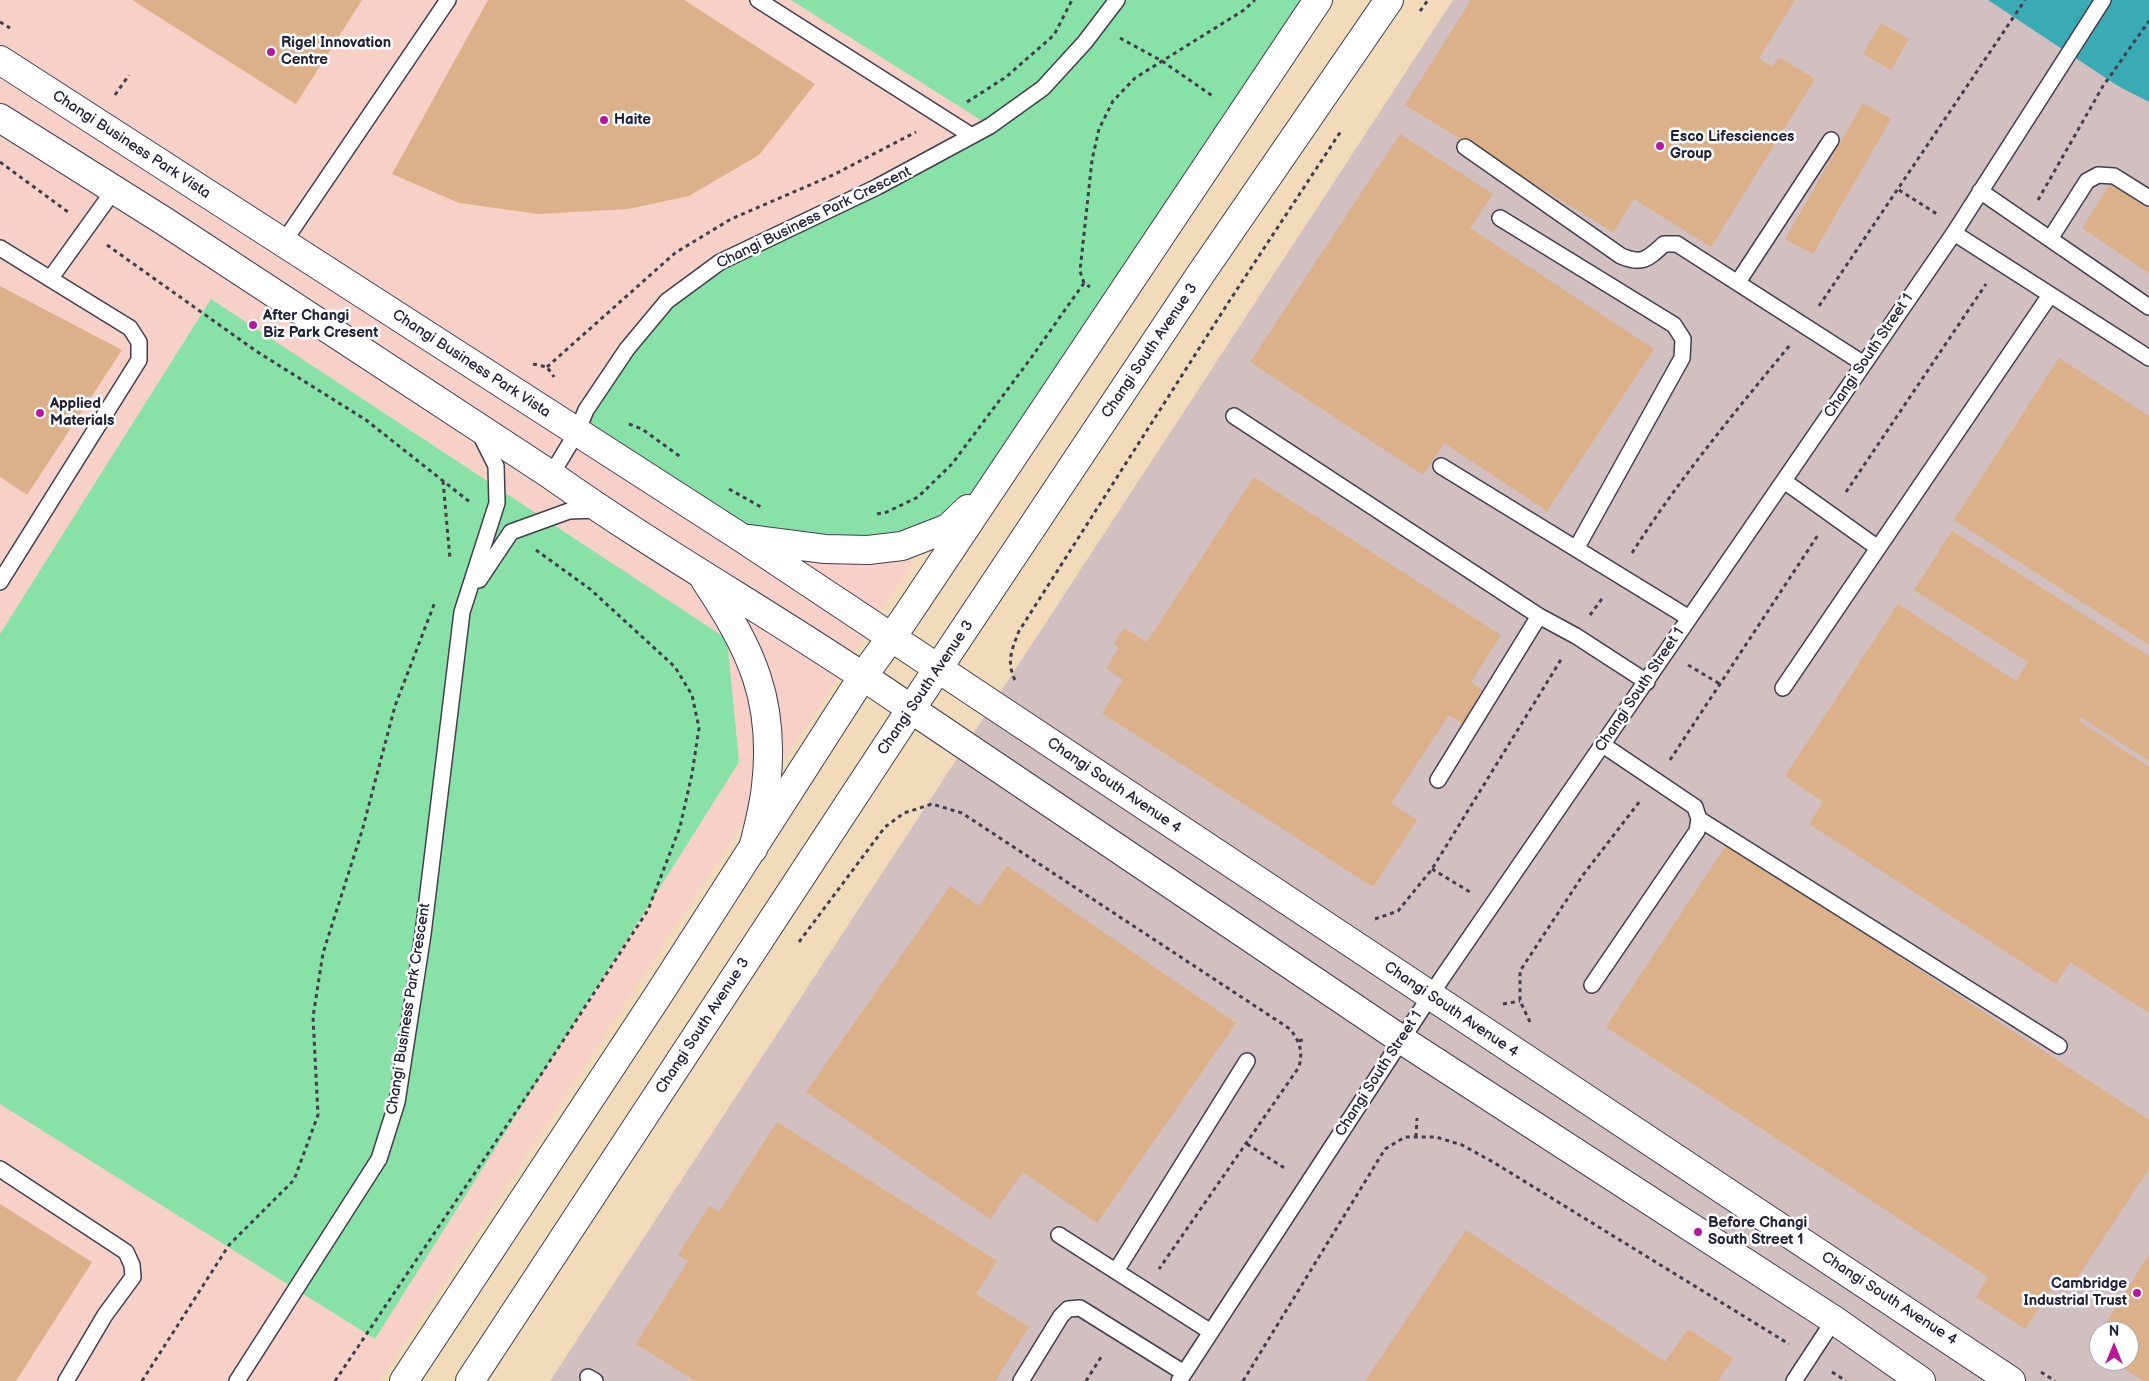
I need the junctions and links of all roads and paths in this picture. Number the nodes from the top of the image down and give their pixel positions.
1 (448, 0) edge
2 (758, 0) edge
3 (1072, 0) edge
4 (1117, 0) edge
5 (1254, 0) edge
6 (1318, 0) edge
7 (1389, 0) edge
8 (1428, 0) edge
9 (2026, 0) edge
10 (2103, 0) edge
11 (1418, 14) dead end
12 (2149, 21) edge
13 (1098, 26) junction
14 (2007, 28) dead end
15 (0, 60) edge
16 (1162, 61) junction
17 (129, 75) dead end
18 (1191, 80) dead end
19 (113, 97) dead end
20 (0, 118) edge
21 (943, 118) junction
22 (1345, 125) dead end
23 (972, 136) junction
24 (1831, 140) dead end
25 (1464, 147) dead end
26 (0, 162) edge
27 (114, 190) junction
28 (1900, 190) dead end
29 (1980, 191) junction
30 (2149, 198) edge
31 (1500, 218) dead end
32 (2025, 221) junction
33 (87, 226) junction
34 (1956, 230) junction
35 (2050, 239) junction
36 (283, 243) junction
37 (0, 248) edge
38 (2000, 262) junction
39 (50, 279) junction
40 (1738, 282) junction
41 (1084, 283) junction
42 (2050, 295) junction
43 (1113, 305) junction
44 (2149, 307) edge
45 (2149, 358) edge
46 (529, 363) dead end
47 (1864, 364) junction
48 (547, 367) junction
49 (1234, 416) dead end
50 (582, 421) junction
51 (478, 428) junction
52 (686, 462) dead end
53 (1441, 466) dead end
54 (551, 475) junction
55 (443, 481) junction
56 (1784, 481) junction
57 (727, 487) dead end
58 (992, 488) junction
59 (600, 510) junction
60 (770, 510) dead end
61 (1832, 514) junction
62 (869, 516) dead end
63 (492, 520) junction
64 (511, 532) junction
65 (742, 538) junction
66 (1878, 548) junction
67 (1576, 549) junction
68 (448, 566) dead end
69 (698, 570) junction
70 (0, 582) edge
71 (439, 594) dead end
72 (468, 596) junction
73 (1540, 616) junction
74 (1689, 618) junction
75 (1576, 636) junction
76 (891, 638) junction
77 (1666, 652) junction
78 (939, 669) junction
79 (863, 676) junction
80 (1016, 682) dead end
81 (1647, 682) junction
82 (1720, 684) junction
83 (1783, 688) dead end
84 (911, 709) junction
85 (1603, 745) junction
86 (1438, 780) dead end
87 (1656, 781) junction
88 (1699, 818) junction
89 (753, 849) junction
90 (1432, 868) junction
91 (1492, 906) junction
92 (1372, 919) dead end
93 (796, 946) dead end
94 (1592, 986) dead end
95 (1430, 996) junction
96 (1534, 1027) dead end
97 (1305, 1039) dead end
98 (1402, 1040) junction
99 (1299, 1041) junction
100 (2059, 1046) dead end
101 (1247, 1061) dead end
102 (1417, 1118) dead end
103 (1416, 1137) junction
104 (1247, 1144) junction
105 (0, 1169) edge
106 (1309, 1183) junction
107 (1060, 1235) dead end
108 (1116, 1271) junction
109 (1145, 1290) junction
110 (1834, 1320) junction
111 (1117, 1332) junction
112 (1211, 1332) junction
113 (1810, 1357) junction
114 (2039, 1370) dead end
115 (1182, 1377) edge
116 (66, 1381) edge
117 (142, 1381) edge
118 (237, 1381) edge
119 (335, 1381) edge
120 (404, 1381) edge
121 (470, 1381) edge
122 (1021, 1381) edge
123 (1086, 1381) edge
124 (1243, 1381) edge
125 (1794, 1381) edge
126 (1846, 1381) edge
127 (1920, 1381) edge
128 (2011, 1381) edge
129 (2055, 1381) edge

1 - 36 lane
2 - 21 lane
3 - 21 path
4 - 13 lane, Changi Business Park Crescent
5 - 16 path
6 - 43 main road
7 - 78 main road, Changi South Avenue 3
8 - 11 path
9 - 14 path
10 - 29 lane, Changi South Street 1
12 - 32 path
13 - 16 path
13 - 23 lane, Changi Business Park Crescent
15 - 36 main road, Changi Business Park Vista
16 - 18 path
16 - 41 path
17 - 19 path
20 - 27 main road
21 - 23 lane
21 - 48 path
22 - 80 path
23 - 50 lane, Changi Business Park Crescent
24 - 40 lane
25 - 40 lane
26 - 33 path
27 - 33 lane
27 - 51 main road
28 - 34 path
29 - 32 lane
29 - 34 lane, Changi South Street 1
30 - 35 lane
31 - 67 lane
32 - 35 lane
33 - 39 lane
33 - 55 path
34 - 38 lane
34 - 47 lane, Changi South Street 1
35 - 44 lane
36 - 50 main road, Changi Business Park Vista
37 - 39 lane
38 - 42 lane
38 - 61 path
39 - 70 lane
40 - 47 lane
41 - 43 path
41 - 62 path
42 - 45 lane
42 - 66 lane
43 - 58 main road
46 - 48 path
47 - 56 lane, Changi South Street 1
48 - 50 path
49 - 73 lane
50 - 52 path
50 - 54 lane, Changi Business Park Crescent
50 - 65 main road, Changi Business Park Vista
51 - 54 main road
51 - 63 lane, Changi Business Park Crescent
53 - 67 lane
54 - 59 main road
55 - 63 path
55 - 68 path
56 - 61 lane
56 - 74 lane, Changi South Street 1
57 - 60 path
58 - 65 main road
58 - 76 main road
59 - 64 lane
59 - 69 main road
61 - 66 lane
61 - 82 path
63 - 72 lane, Changi Business Park Crescent
64 - 72 lane, Changi Business Park Crescent
64 - 119 path
65 - 76 main road, Changi Business Park Vista
66 - 83 lane
67 - 74 lane
69 - 79 main road
69 - 89 main road
71 - 117 path
72 - 118 lane, Changi Business Park Crescent
73 - 75 lane
73 - 86 lane
74 - 77 lane, Changi South Street 1
75 - 81 lane
75 - 90 path
76 - 78 main road, Changi South Avenue 4
76 - 79 main road
77 - 81 lane, Changi South Street 1
77 - 82 path
78 - 84 main road, Changi South Avenue 3
78 - 95 main road, Changi South Avenue 4
79 - 84 main road
79 - 89 main road
81 - 85 lane, Changi South Street 1
82 - 87 path
84 - 98 main road
84 - 121 main road, Changi South Avenue 3
85 - 87 lane
85 - 91 lane, Changi South Street 1
87 - 88 lane
87 - 96 path
88 - 94 lane
88 - 100 lane
89 - 120 main road
90 - 91 path
90 - 92 path
91 - 95 lane, Changi South Street 1
93 - 99 path
95 - 98 lane, Changi South Street 1
95 - 128 main road, Changi South Avenue 4
97 - 99 path
98 - 106 lane, Changi South Street 1
98 - 110 main road
99 - 104 path
101 - 108 lane
102 - 103 path
103 - 113 path
103 - 124 path
104 - 106 path
104 - 109 path
105 - 116 lane
106 - 112 lane, Changi South Street 1
107 - 108 lane
108 - 109 lane
109 - 112 lane
110 - 113 lane
110 - 127 main road
111 - 115 lane
111 - 122 lane
111 - 123 path
112 - 115 lane, Changi South Street 1
113 - 125 lane
113 - 126 path
114 - 129 path

